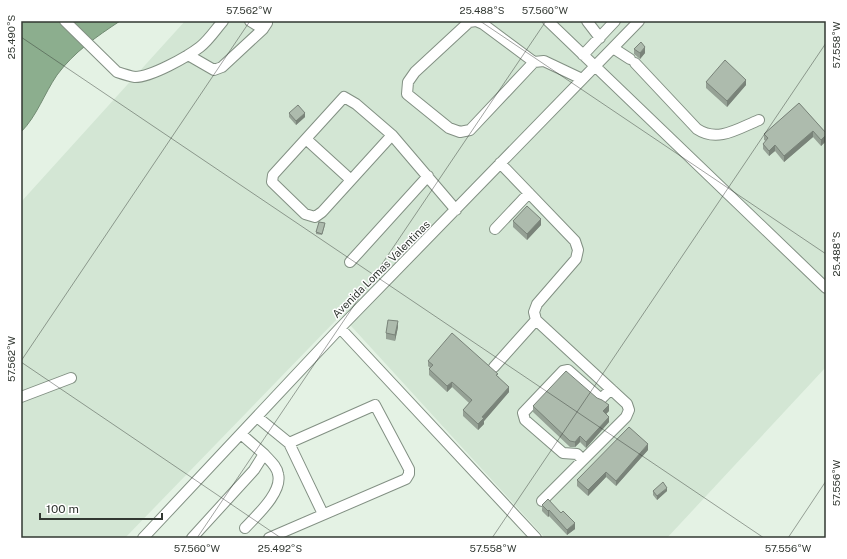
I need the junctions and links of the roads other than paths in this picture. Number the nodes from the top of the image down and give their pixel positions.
1 (65, 21) edge
2 (223, 21) edge
3 (250, 21) edge
4 (548, 21) edge
5 (587, 21) edge
6 (615, 21) edge
7 (639, 21) edge
8 (264, 25) edge
9 (600, 38) junction
10 (613, 48) junction
11 (188, 55) junction
12 (583, 55) junction
13 (534, 62) junction
14 (595, 67) junction
15 (582, 79) junction
16 (759, 120) dead end
17 (392, 135) junction
18 (306, 139) junction
19 (500, 163) junction
20 (428, 176) junction
21 (351, 180) junction
22 (529, 193) junction
23 (456, 210) junction
24 (495, 229) dead end
25 (350, 262) dead end
26 (826, 288) edge
27 (536, 320) junction
28 (340, 328) junction
29 (494, 366) dead end
30 (72, 378) dead end
31 (611, 389) junction
32 (21, 397) edge
33 (257, 417) junction
34 (241, 434) junction
35 (289, 443) junction
36 (264, 454) junction
37 (583, 460) junction
38 (542, 502) dead end
39 (323, 514) junction
40 (245, 528) dead end
41 (274, 537) edge
42 (143, 538) edge
43 (192, 538) edge
44 (536, 538) edge

1 - 11 street
2 - 11 street
3 - 8 street
4 - 12 street
5 - 9 street
6 - 9 street
7 - 10 street, Avenida Lomas Valentinas
8 - 11 street
9 - 12 street
10 - 14 street, Avenida Lomas Valentinas
10 - 16 street
12 - 14 street
13 - 13 street
13 - 15 street
14 - 15 street, Avenida Lomas Valentinas
14 - 26 street
15 - 19 street, Avenida Lomas Valentinas
17 - 18 street
17 - 20 street
17 - 21 street
18 - 21 street
18 - 21 street
19 - 22 street
19 - 23 street, Avenida Lomas Valentinas
20 - 23 street
20 - 25 street
22 - 24 street
22 - 27 street
23 - 28 street, Avenida Lomas Valentinas
27 - 29 street
27 - 31 street
28 - 33 street, Avenida Lomas Valentinas
28 - 44 street
30 - 32 street
31 - 37 street
31 - 37 street
33 - 34 street, Avenida Lomas Valentinas
33 - 35 street
34 - 36 street
34 - 42 street, Avenida Lomas Valentinas
35 - 39 street
35 - 39 street
36 - 40 street
36 - 43 street
37 - 38 street
39 - 41 street

